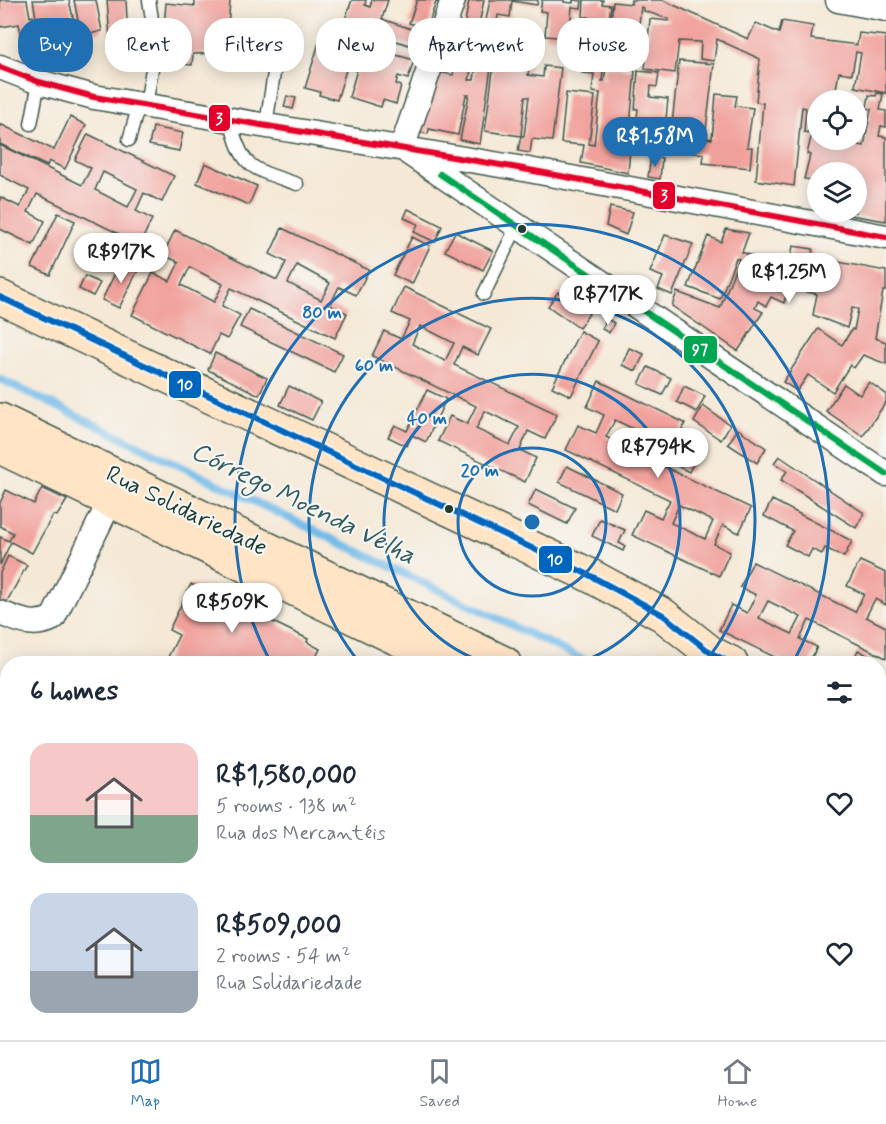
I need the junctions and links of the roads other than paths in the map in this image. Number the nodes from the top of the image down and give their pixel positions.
1 (148, 0) edge
2 (453, 0) edge
3 (838, 0) edge
4 (886, 9) edge
5 (0, 67) edge
6 (274, 72) edge
7 (39, 82) junction
8 (143, 105) junction
9 (230, 119) junction
10 (31, 124) dead end
11 (266, 125) junction
12 (129, 140) dead end
13 (402, 148) junction
14 (297, 184) dead end
15 (517, 226) junction
16 (886, 237) edge
17 (484, 294) dead end
18 (0, 297) edge
19 (0, 420) edge
20 (0, 447) edge
21 (886, 474) edge
22 (116, 489) junction
23 (0, 613) edge
24 (435, 656) edge
25 (488, 656) edge
26 (719, 656) edge

1 - 8 lane
2 - 13 street
3 - 4 street
5 - 7 street
6 - 11 lane
7 - 8 street
7 - 10 lane
8 - 9 street
8 - 12 lane
9 - 11 street
9 - 14 lane
11 - 13 street
13 - 15 street
13 - 16 street
15 - 17 lane
15 - 21 street
18 - 26 main road
19 - 22 main road, Rua Solidariedade
20 - 22 main road, Rua Solidariedade
22 - 23 street
22 - 24 main road, Rua Solidariedade
22 - 25 main road, Rua Solidariedade

